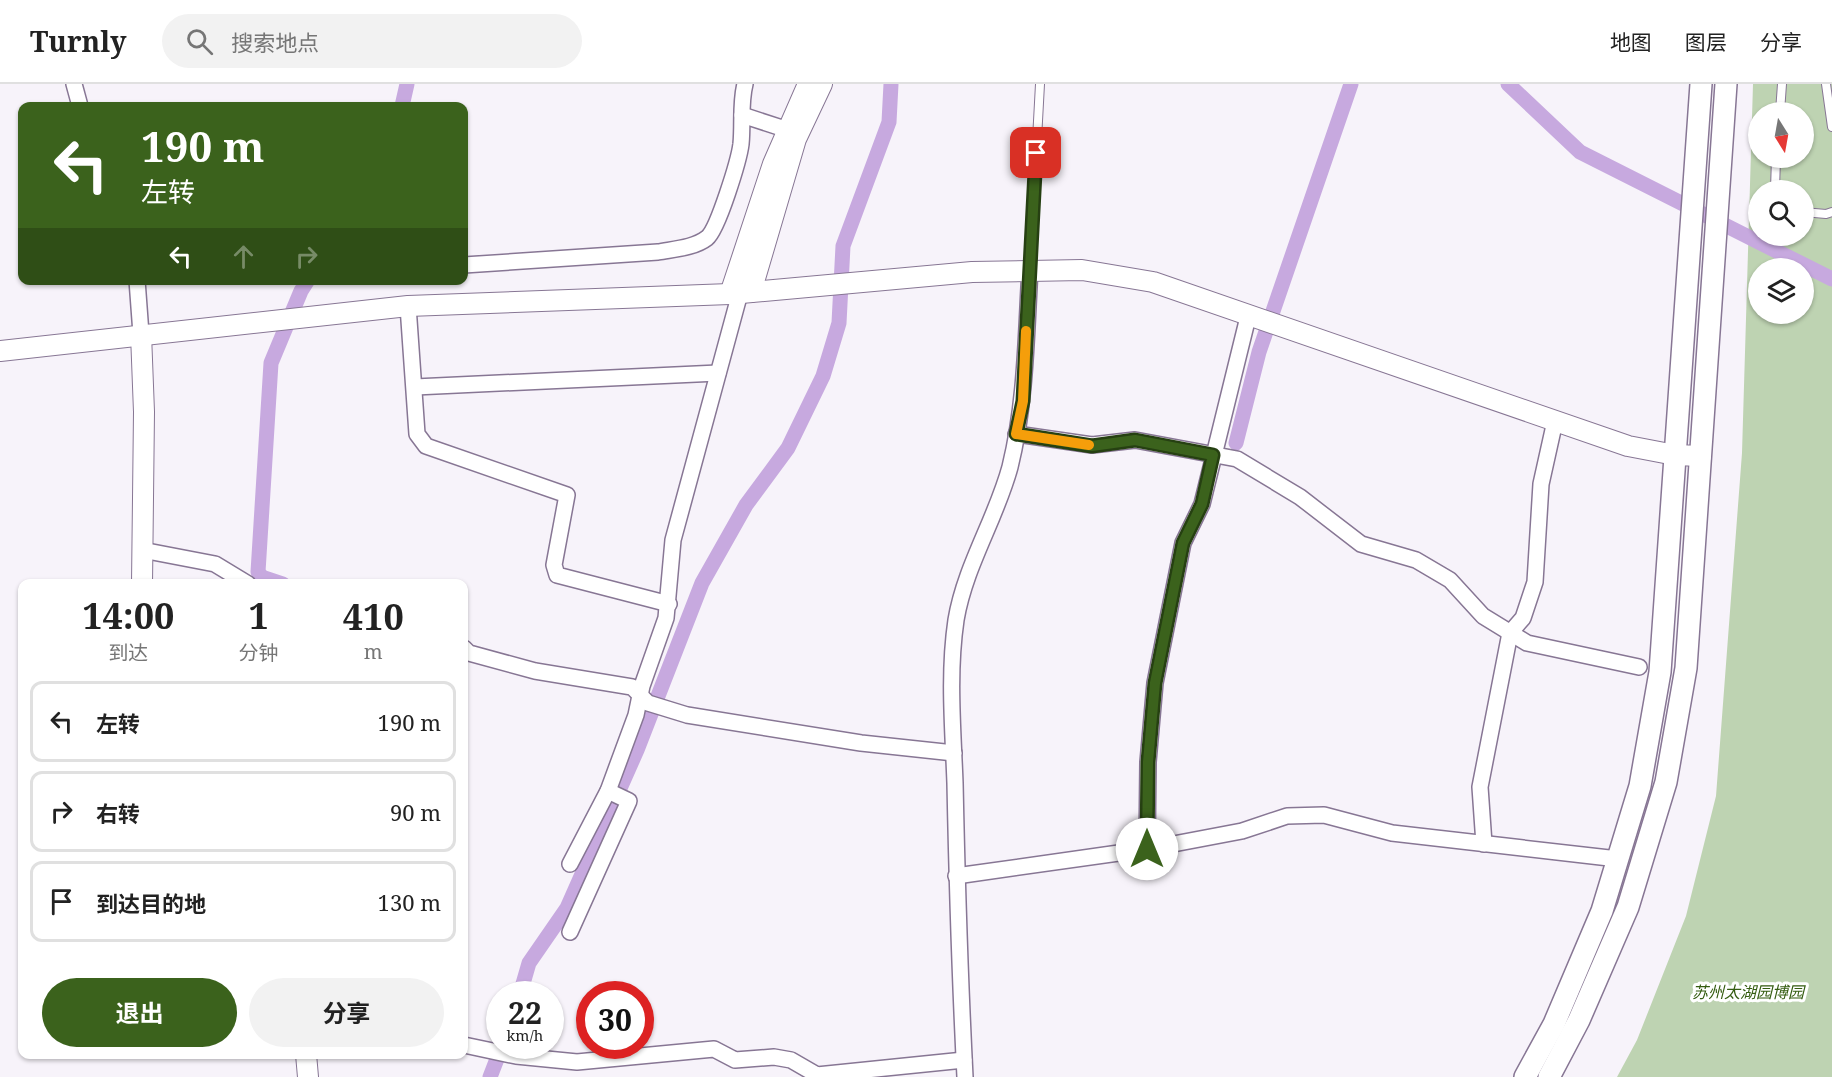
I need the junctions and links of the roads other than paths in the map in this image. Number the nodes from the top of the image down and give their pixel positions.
1 (74, 84) edge
2 (745, 84) edge
3 (808, 84) edge
4 (822, 84) edge
5 (1040, 84) edge
6 (1701, 84) edge
7 (1726, 84) edge
8 (1782, 84) edge
9 (1826, 84) edge
10 (79, 102) edge
11 (1781, 102) edge
12 (742, 115) junction
13 (1832, 127) edge
14 (788, 129) junction
15 (1832, 212) edge
16 (1814, 213) edge
17 (468, 265) edge
18 (1030, 269) junction
19 (137, 285) edge
20 (740, 293) junction
21 (408, 306) junction
22 (1248, 317) junction
23 (141, 334) junction
24 (0, 351) edge
25 (718, 373) junction
26 (415, 387) junction
27 (1555, 421) junction
28 (1016, 434) junction
29 (1213, 455) junction
30 (1675, 455) junction
31 (1701, 456) junction
32 (142, 550) junction
33 (142, 579) edge
34 (240, 579) edge
35 (669, 604) junction
36 (1510, 633) junction
37 (468, 652) edge
38 (1639, 667) dead end
39 (644, 699) junction
40 (954, 753) junction
41 (608, 791) junction
42 (1484, 844) junction
43 (1147, 849) junction
44 (1618, 859) junction
45 (570, 864) dead end
46 (957, 876) junction
47 (570, 932) dead end
48 (468, 1046) edge
49 (306, 1059) edge
50 (964, 1060) junction
51 (308, 1077) edge
52 (965, 1077) edge
53 (1525, 1077) edge
54 (1549, 1077) edge

1 - 10 street
2 - 12 street
3 - 14 street
4 - 20 street
5 - 18 lane
6 - 30 main road
7 - 31 main road
8 - 11 lane
9 - 13 lane
12 - 14 street
12 - 17 street
14 - 20 street
15 - 16 lane
18 - 20 street
18 - 22 street
18 - 28 street
19 - 23 street
20 - 21 street
20 - 25 street
21 - 23 street
21 - 26 street
22 - 27 street
22 - 29 street
23 - 24 street
23 - 32 street
25 - 26 street
25 - 35 street
26 - 35 street
27 - 30 street
27 - 36 street
28 - 29 street
28 - 40 street
29 - 36 street
29 - 43 street
30 - 31 street
30 - 44 main road
31 - 54 main road
32 - 33 street
32 - 34 street
35 - 39 street
36 - 38 street
36 - 42 street
37 - 39 street
39 - 40 street
39 - 41 street
40 - 46 street
41 - 45 street
41 - 47 street
42 - 43 street
42 - 44 street
43 - 46 street
44 - 53 main road
46 - 50 street
48 - 50 street
49 - 51 street
50 - 52 street

